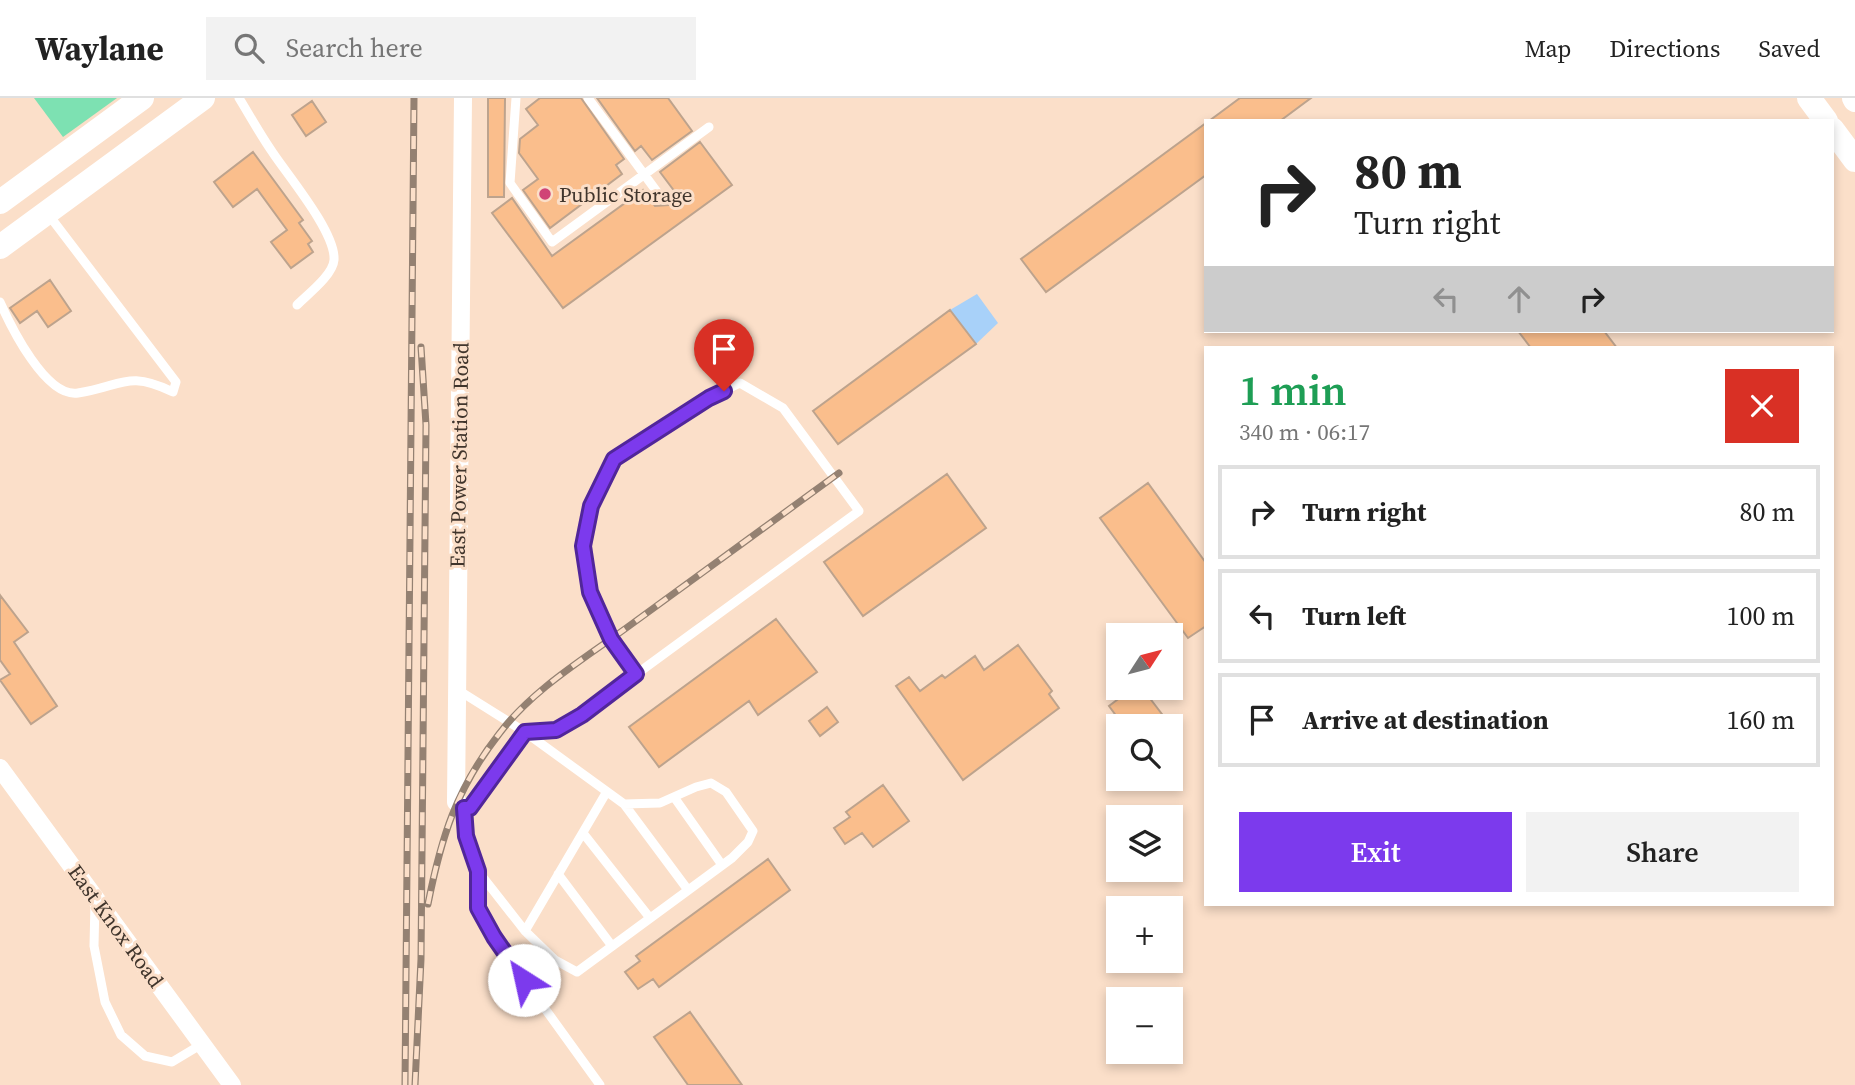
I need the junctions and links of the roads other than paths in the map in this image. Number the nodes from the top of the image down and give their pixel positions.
1 (142, 98) edge
2 (203, 98) edge
3 (239, 98) edge
4 (463, 98) edge
5 (516, 98) edge
6 (588, 98) edge
7 (1809, 98) edge
8 (1825, 119) edge
9 (709, 127) dead end
10 (1834, 132) edge
11 (1855, 160) edge
12 (644, 174) junction
13 (663, 200) dead end
14 (0, 202) edge
15 (47, 213) junction
16 (0, 247) edge
17 (0, 302) edge
18 (297, 305) dead end
19 (636, 674) junction
20 (457, 689) junction
21 (525, 732) junction
22 (0, 768) edge
23 (606, 793) junction
24 (674, 797) junction
25 (624, 804) junction
26 (464, 808) junction
27 (583, 832) junction
28 (722, 865) junction
29 (478, 871) junction
30 (558, 874) junction
31 (688, 890) junction
32 (95, 897) junction
33 (650, 918) junction
34 (525, 931) junction
35 (612, 946) junction
36 (202, 1044) junction
37 (232, 1085) edge
38 (600, 1085) edge

1 - 14 main road
2 - 15 main road
3 - 18 lane
4 - 20 street, East Power Station Road
5 - 12 lane
6 - 12 lane
7 - 8 main road
9 - 12 lane
10 - 11 main road
12 - 13 lane
15 - 16 main road
15 - 17 lane
19 - 19 lane
19 - 21 lane
20 - 21 lane
20 - 26 street, East Power Station Road
21 - 23 lane
21 - 26 lane
22 - 32 street, East Knox Road
23 - 25 lane
23 - 27 lane
24 - 25 lane
24 - 28 lane
24 - 28 lane
25 - 31 lane
26 - 29 lane
27 - 30 lane
27 - 33 lane
28 - 31 lane
29 - 34 lane
29 - 38 lane
30 - 34 lane
30 - 35 lane
31 - 33 lane
32 - 36 street, East Knox Road
32 - 36 lane
33 - 35 lane
34 - 35 lane
36 - 37 street, East Knox Road

